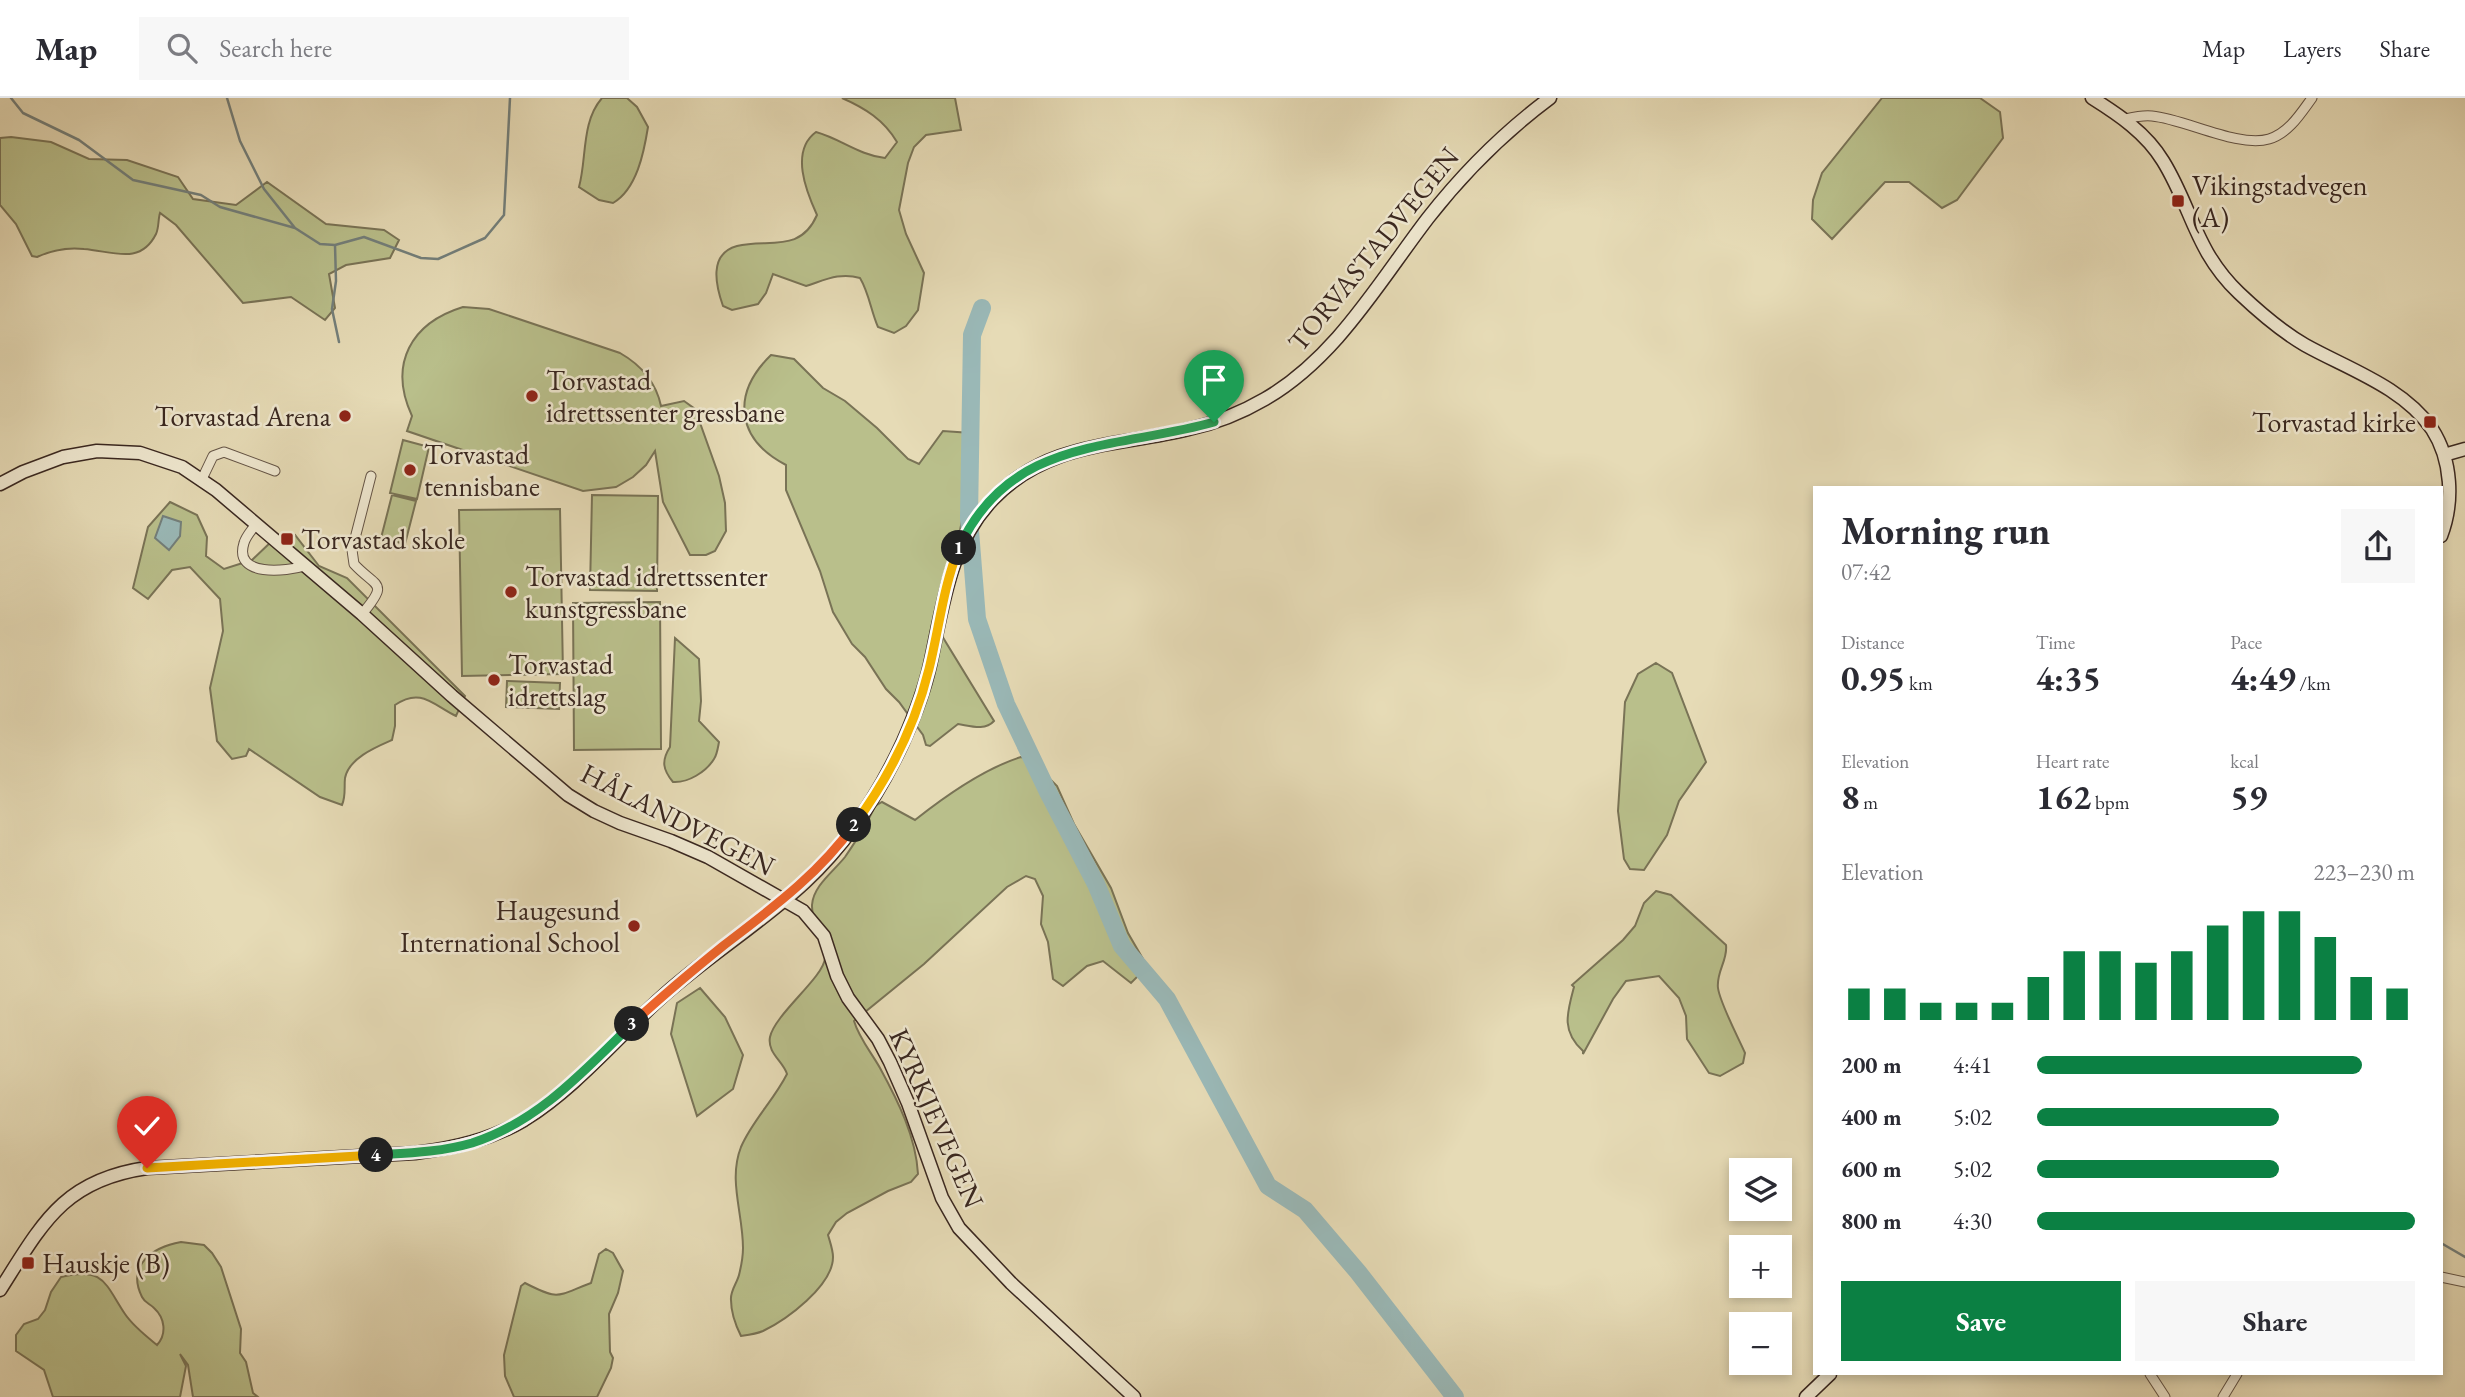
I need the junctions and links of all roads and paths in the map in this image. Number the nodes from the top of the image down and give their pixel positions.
1 (1550, 98) edge
2 (2092, 98) edge
3 (2312, 98) edge
4 (2124, 119) junction
5 (2465, 449) edge
6 (2444, 455) junction
7 (275, 471) dead end
8 (371, 476) dead end
9 (202, 479) junction
10 (0, 484) edge
11 (256, 524) junction
12 (2443, 527) edge
13 (305, 566) junction
14 (362, 614) junction
15 (783, 900) junction
16 (2443, 1277) edge
17 (2465, 1282) edge
18 (0, 1290) edge
19 (1829, 1375) edge
20 (2151, 1375) edge
21 (2236, 1375) edge
22 (1134, 1397) edge
23 (1806, 1397) edge
24 (2165, 1397) edge
25 (2223, 1397) edge

1 - 15 main road, TORVASTADVEGEN
2 - 4 main road
3 - 4 street
4 - 6 main road
5 - 6 main road
6 - 12 main road
7 - 9 street
8 - 14 street
9 - 10 main road, HÅLANDVEGEN
9 - 11 main road, HÅLANDVEGEN
11 - 13 main road, HÅLANDVEGEN
11 - 13 street
13 - 14 main road, HÅLANDVEGEN
14 - 15 main road, HÅLANDVEGEN
15 - 18 main road, TORVASTADVEGEN
15 - 22 main road, KYRKJEVEGEN
16 - 17 street
19 - 23 main road
20 - 24 street
21 - 25 street

